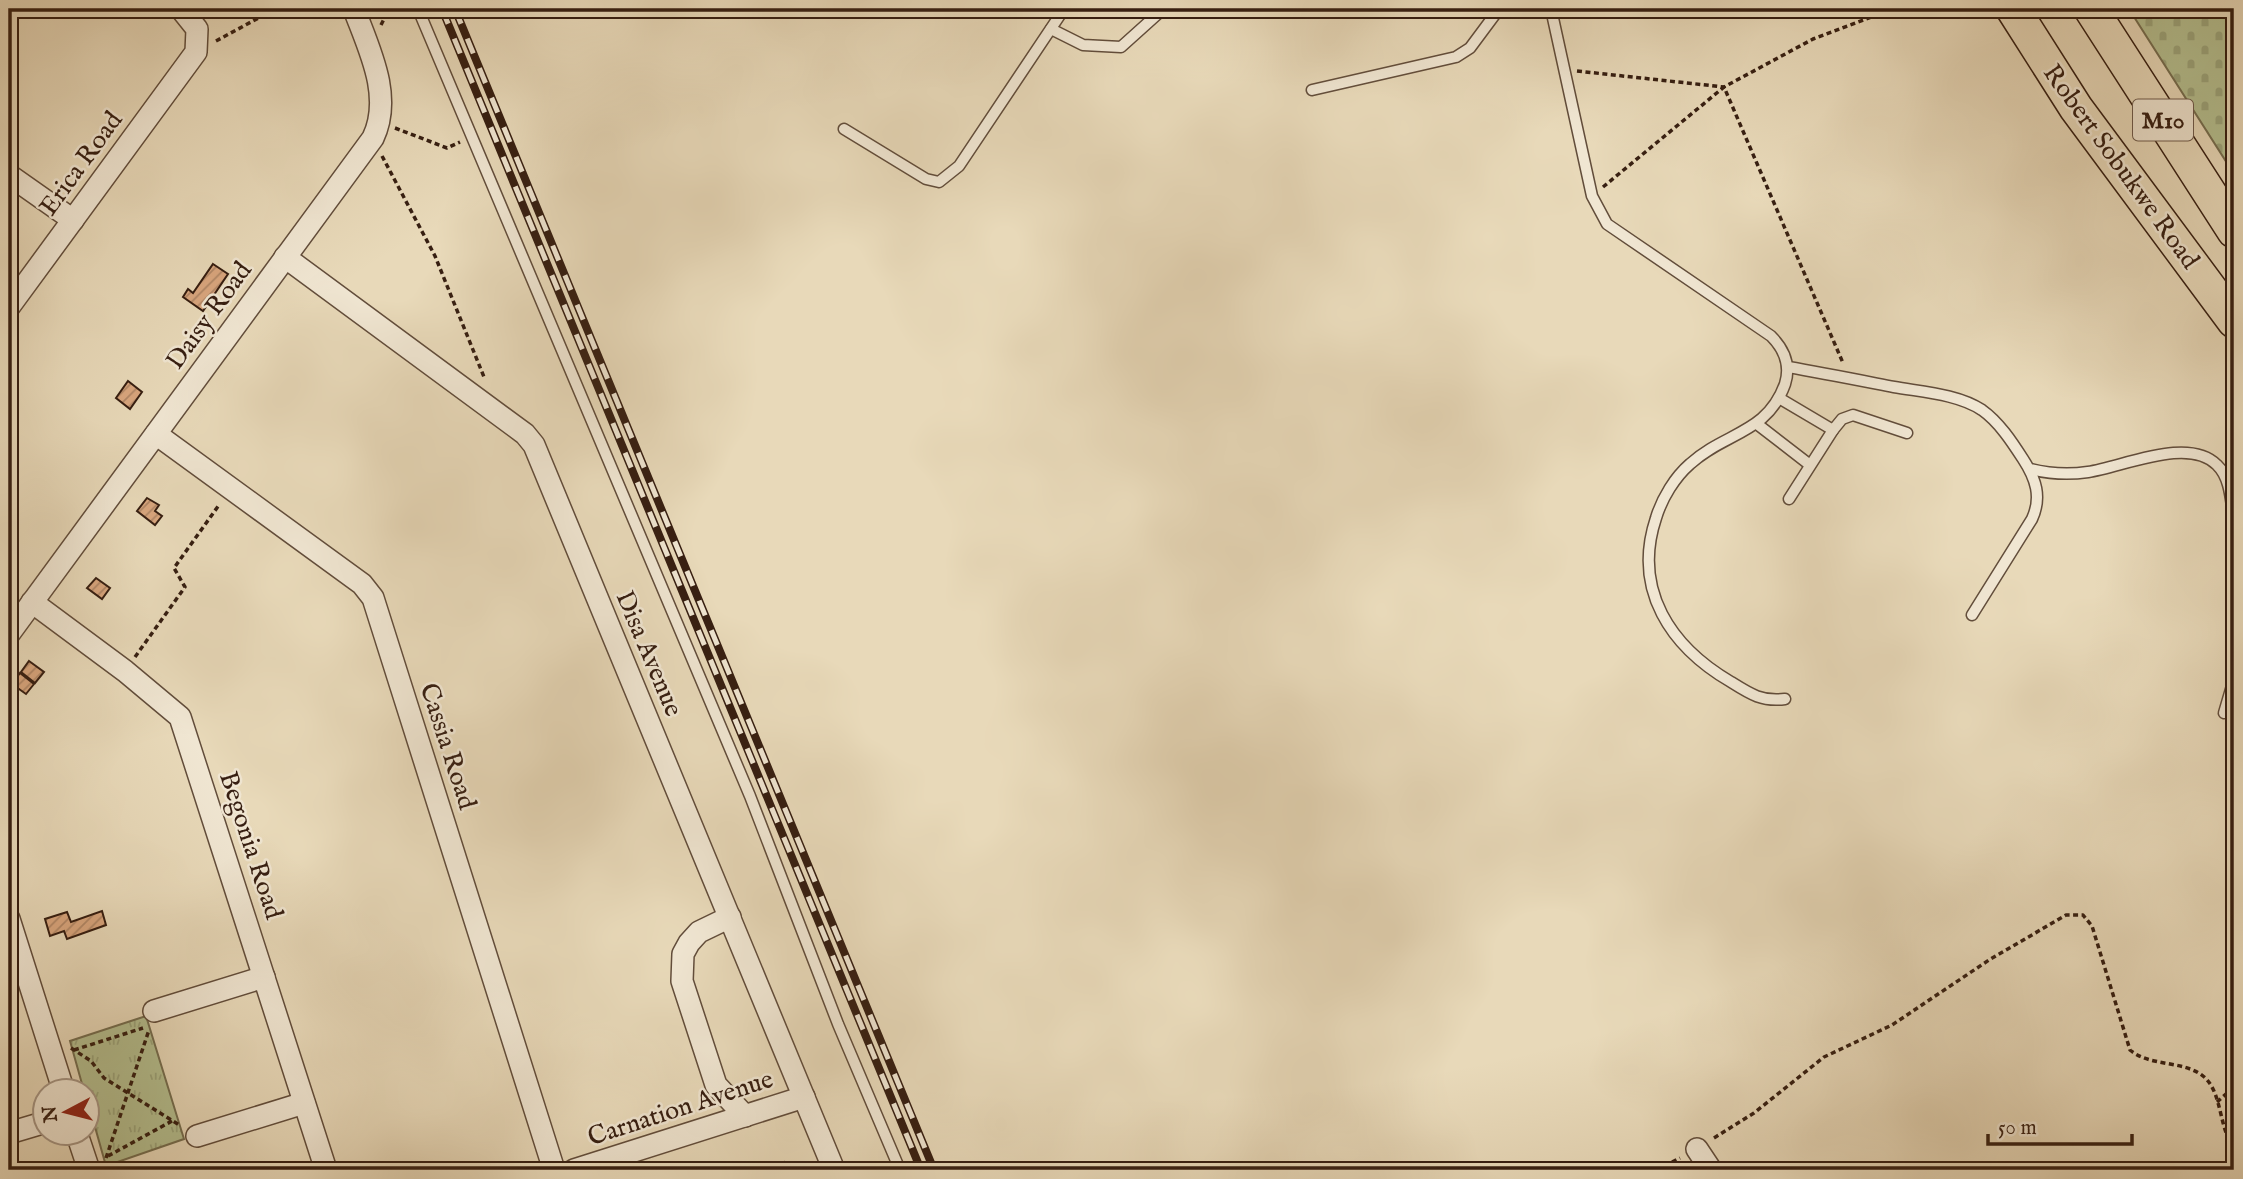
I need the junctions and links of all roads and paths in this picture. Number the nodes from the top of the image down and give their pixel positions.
1 (181, 9) edge
2 (275, 9) edge
3 (354, 9) edge
4 (418, 9) edge
5 (1064, 9) edge
6 (1499, 9) edge
7 (1551, 9) edge
8 (1893, 9) edge
9 (2007, 9) edge
10 (2014, 9) edge
11 (2091, 9) edge
12 (1161, 11) dead end
13 (1051, 29) junction
14 (2036, 47) junction
15 (196, 52) junction
16 (1565, 70) junction
17 (1724, 87) junction
18 (1311, 90) dead end
19 (844, 129) dead end
20 (377, 130) junction
21 (471, 136) junction
22 (9, 175) edge
23 (1592, 196) junction
24 (73, 220) junction
25 (2234, 231) edge
26 (285, 257) junction
27 (9, 307) edge
28 (2234, 321) edge
29 (1788, 367) junction
30 (1849, 378) junction
31 (486, 382) dead end
32 (1779, 398) junction
33 (1757, 424) junction
34 (1833, 430) junction
35 (1907, 433) dead end
36 (156, 434) junction
37 (1810, 465) junction
38 (2030, 469) junction
39 (232, 490) junction
40 (1789, 499) dead end
41 (2234, 521) edge
42 (32, 602) junction
43 (1972, 615) dead end
44 (9, 634) edge
45 (125, 671) junction
46 (2234, 679) edge
47 (1785, 699) dead end
48 (2224, 713) dead end
49 (730, 917) junction
50 (9, 919) edge
51 (264, 977) junction
52 (151, 1019) junction
53 (74, 1050) junction
54 (51, 1053) junction
55 (60, 1078) edge
56 (2234, 1087) edge
57 (130, 1093) junction
58 (804, 1097) junction
59 (2217, 1101) junction
60 (304, 1103) junction
61 (745, 1116) junction
62 (173, 1120) junction
63 (32, 1126) edge
64 (9, 1133) edge
65 (197, 1136) joint
66 (2234, 1147) edge
67 (86, 1148) edge
68 (1697, 1149) junction
69 (94, 1164) edge
70 (326, 1170) edge
71 (554, 1170) edge
72 (574, 1170) edge
73 (834, 1170) edge
74 (900, 1170) edge
75 (1657, 1170) edge
76 (1712, 1170) edge

1 - 15 street
2 - 15 path
3 - 20 street
4 - 21 lane
5 - 13 lane
6 - 18 lane
7 - 16 lane
8 - 17 path
9 - 14 main road
10 - 14 main road, Robert Sobukwe Road / M10
11 - 25 main road, Robert Sobukwe Road / M10
12 - 13 lane
13 - 19 lane
14 - 28 main road, Robert Sobukwe Road / M10
15 - 24 street, Erica Road
16 - 17 path
16 - 23 lane
17 - 23 path
17 - 30 path
20 - 21 path
20 - 26 street, Daisy Road
20 - 31 path
21 - 74 lane
22 - 24 street
23 - 29 lane
24 - 27 street, Erica Road
26 - 36 street, Daisy Road
26 - 49 street, Disa Avenue
29 - 30 lane
29 - 32 lane
30 - 38 lane
32 - 33 lane
32 - 34 lane
33 - 37 lane
33 - 47 lane
34 - 35 lane
34 - 37 lane
36 - 39 street, Cassia Road
36 - 42 street, Daisy Road
37 - 40 lane
38 - 41 lane
38 - 43 lane
39 - 45 path
39 - 71 street, Cassia Road
42 - 44 street, Daisy Road
42 - 45 street, Begonia Road
45 - 51 street, Begonia Road
46 - 48 lane
49 - 58 street, Disa Avenue
49 - 61 street
50 - 54 street
51 - 52 street
51 - 60 street, Begonia Road
52 - 53 path
52 - 57 path
53 - 54 path
53 - 57 path
54 - 55 street
56 - 59 path
57 - 62 path
57 - 69 path
58 - 61 street, Carnation Avenue
58 - 73 street, Disa Avenue
59 - 66 path
59 - 68 path
60 - 65 street
60 - 70 street, Begonia Road
61 - 72 street, Carnation Avenue
62 - 65 path
62 - 69 path
63 - 64 street
67 - 69 street
68 - 75 path
68 - 76 street

